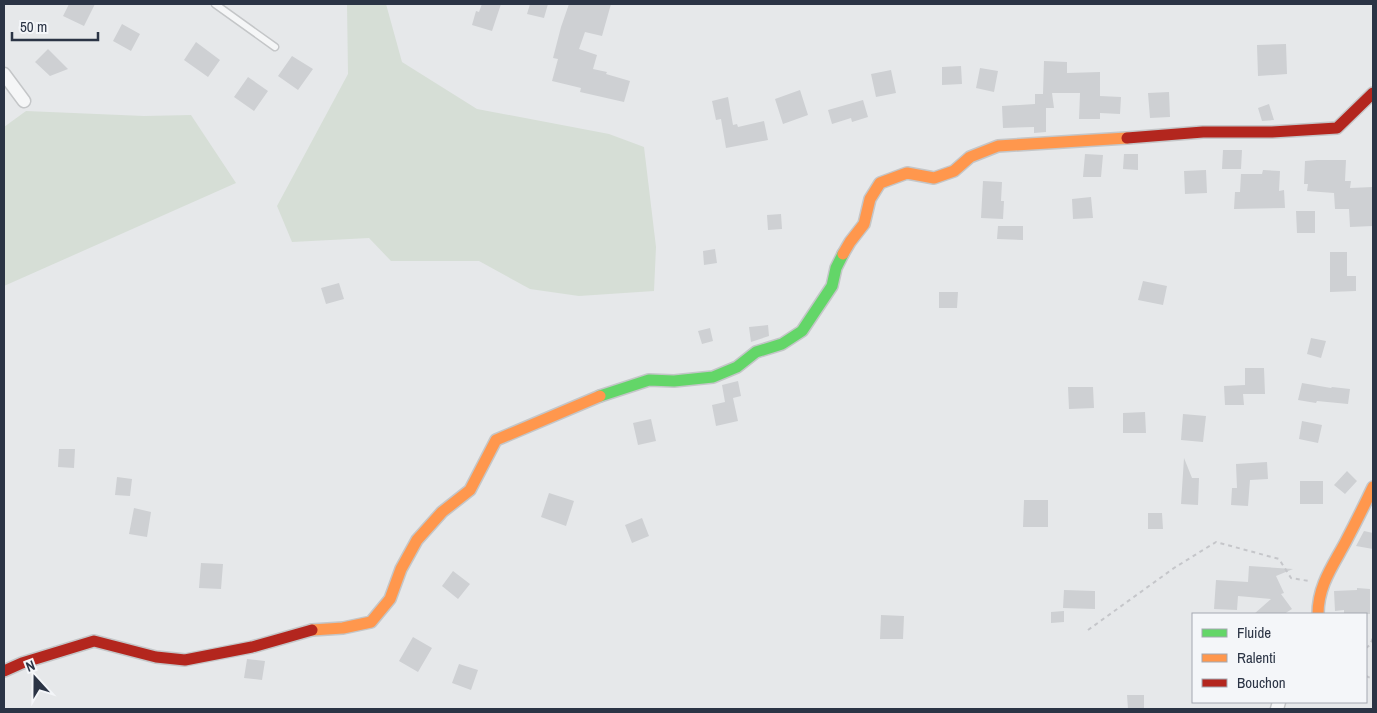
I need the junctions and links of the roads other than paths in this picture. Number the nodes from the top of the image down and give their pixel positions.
1 (215, 4) edge
2 (275, 47) dead end
3 (4, 74) edge
4 (1373, 93) edge
5 (24, 101) dead end
6 (1373, 487) edge
7 (1318, 613) edge
8 (4, 672) edge

1 - 2 lane
3 - 5 street
4 - 8 street
6 - 7 street

